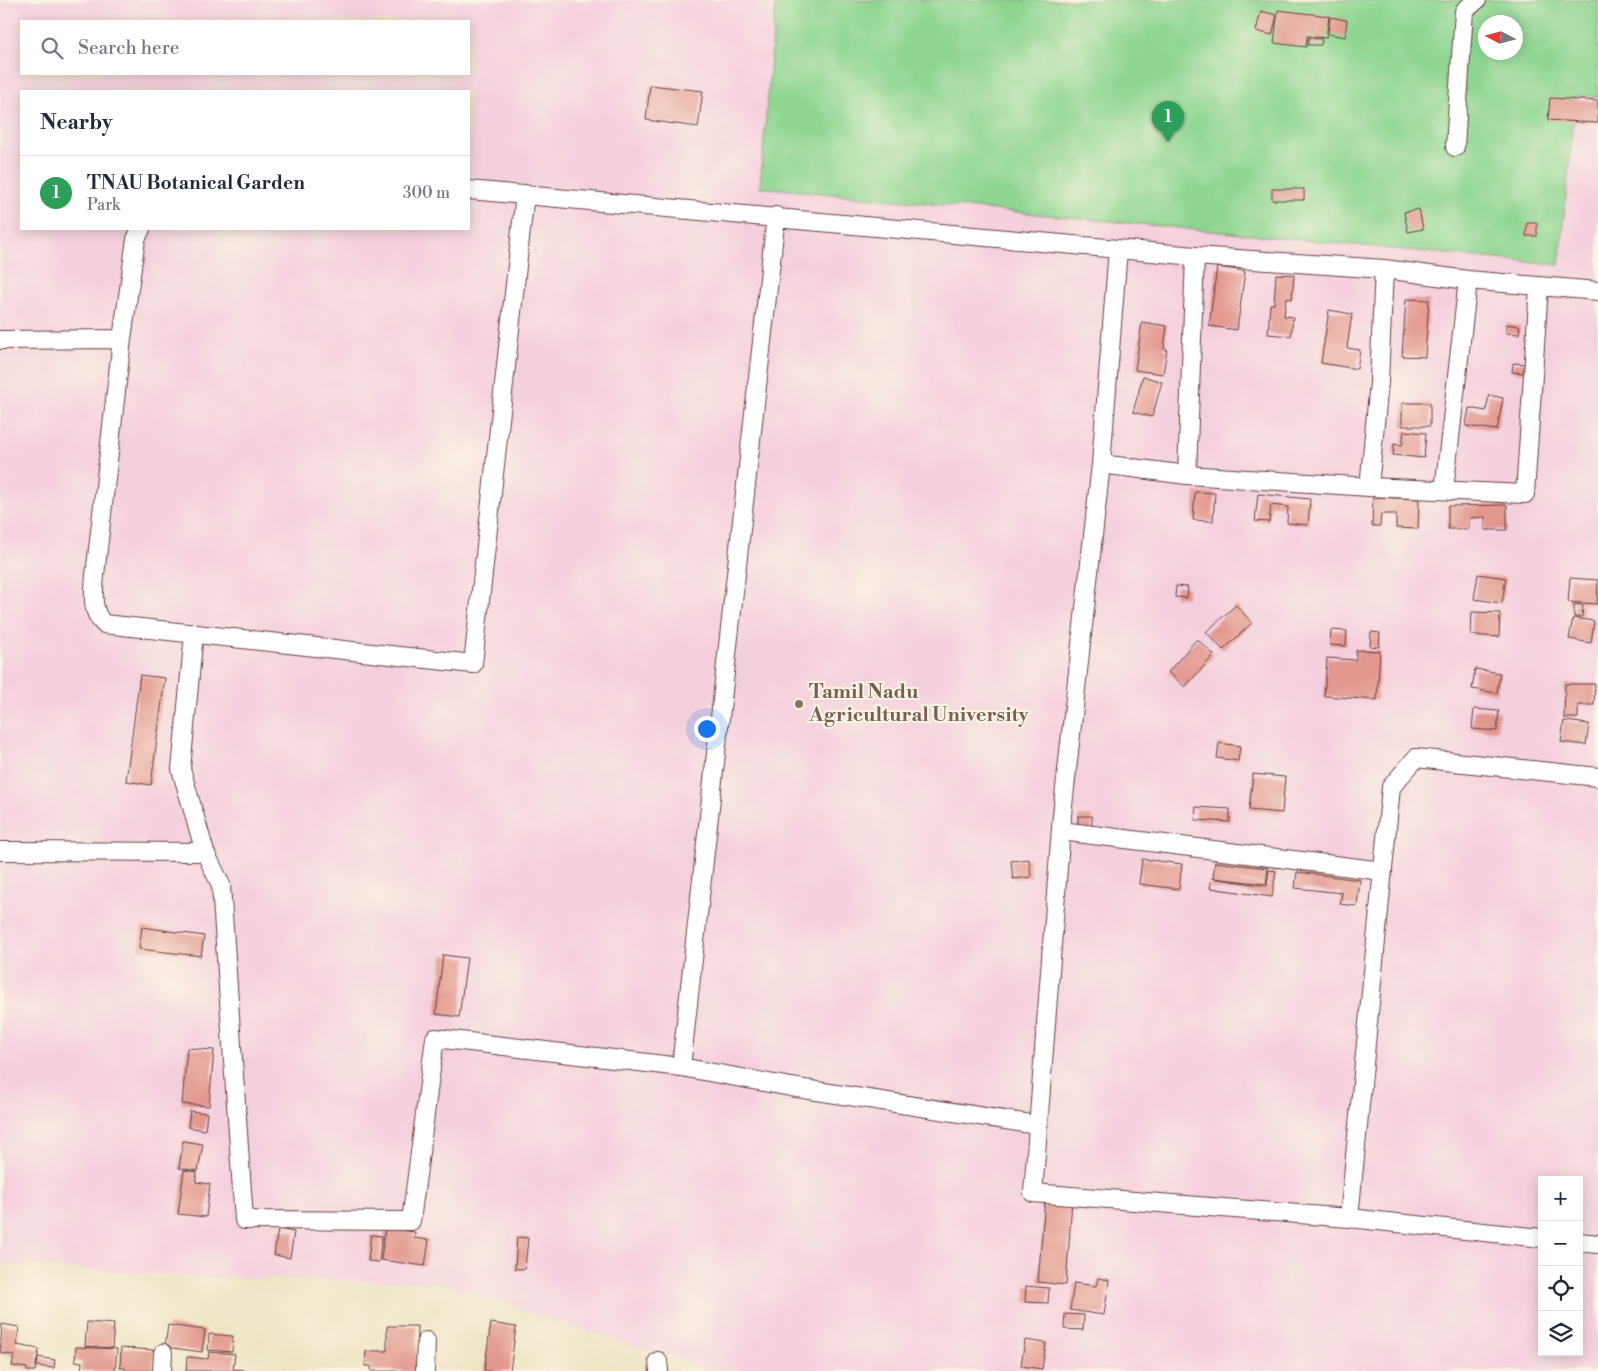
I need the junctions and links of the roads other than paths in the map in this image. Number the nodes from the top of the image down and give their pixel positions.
1 (1477, 0) edge
2 (1455, 147) dead end
3 (470, 190) edge
4 (525, 194) junction
5 (776, 216) junction
6 (140, 230) edge
7 (1118, 249) junction
8 (1196, 256) junction
9 (1384, 270) junction
10 (1468, 280) junction
11 (1539, 286) junction
12 (1598, 291) edge
13 (122, 339) junction
14 (0, 340) edge
15 (1101, 464) junction
16 (1187, 475) junction
17 (1369, 487) junction
18 (1444, 490) junction
19 (194, 634) junction
20 (1598, 777) edge
21 (1061, 831) junction
22 (0, 851) edge
23 (205, 852) junction
24 (1383, 871) junction
25 (681, 1067) junction
26 (1037, 1125) junction
27 (1349, 1218) junction
28 (1538, 1238) edge
29 (1583, 1242) edge
30 (1598, 1244) edge
31 (426, 1341) dead end
32 (163, 1353) dead end
33 (162, 1371) edge
34 (425, 1371) edge

1 - 2 street
3 - 4 street
4 - 5 street
4 - 19 street
5 - 7 street
5 - 25 street
6 - 13 street
7 - 8 street
7 - 15 street
8 - 9 street
8 - 16 street
9 - 10 street
9 - 17 street
10 - 11 street
10 - 18 street
11 - 12 street
11 - 18 street
13 - 14 street
13 - 19 street
15 - 16 street
15 - 21 street
16 - 17 street
17 - 18 street
19 - 23 street
20 - 24 street
21 - 24 street
21 - 26 street
22 - 23 street
23 - 25 street
24 - 27 street
25 - 26 street
26 - 27 street
27 - 28 street
29 - 30 street
31 - 34 street
32 - 33 street

